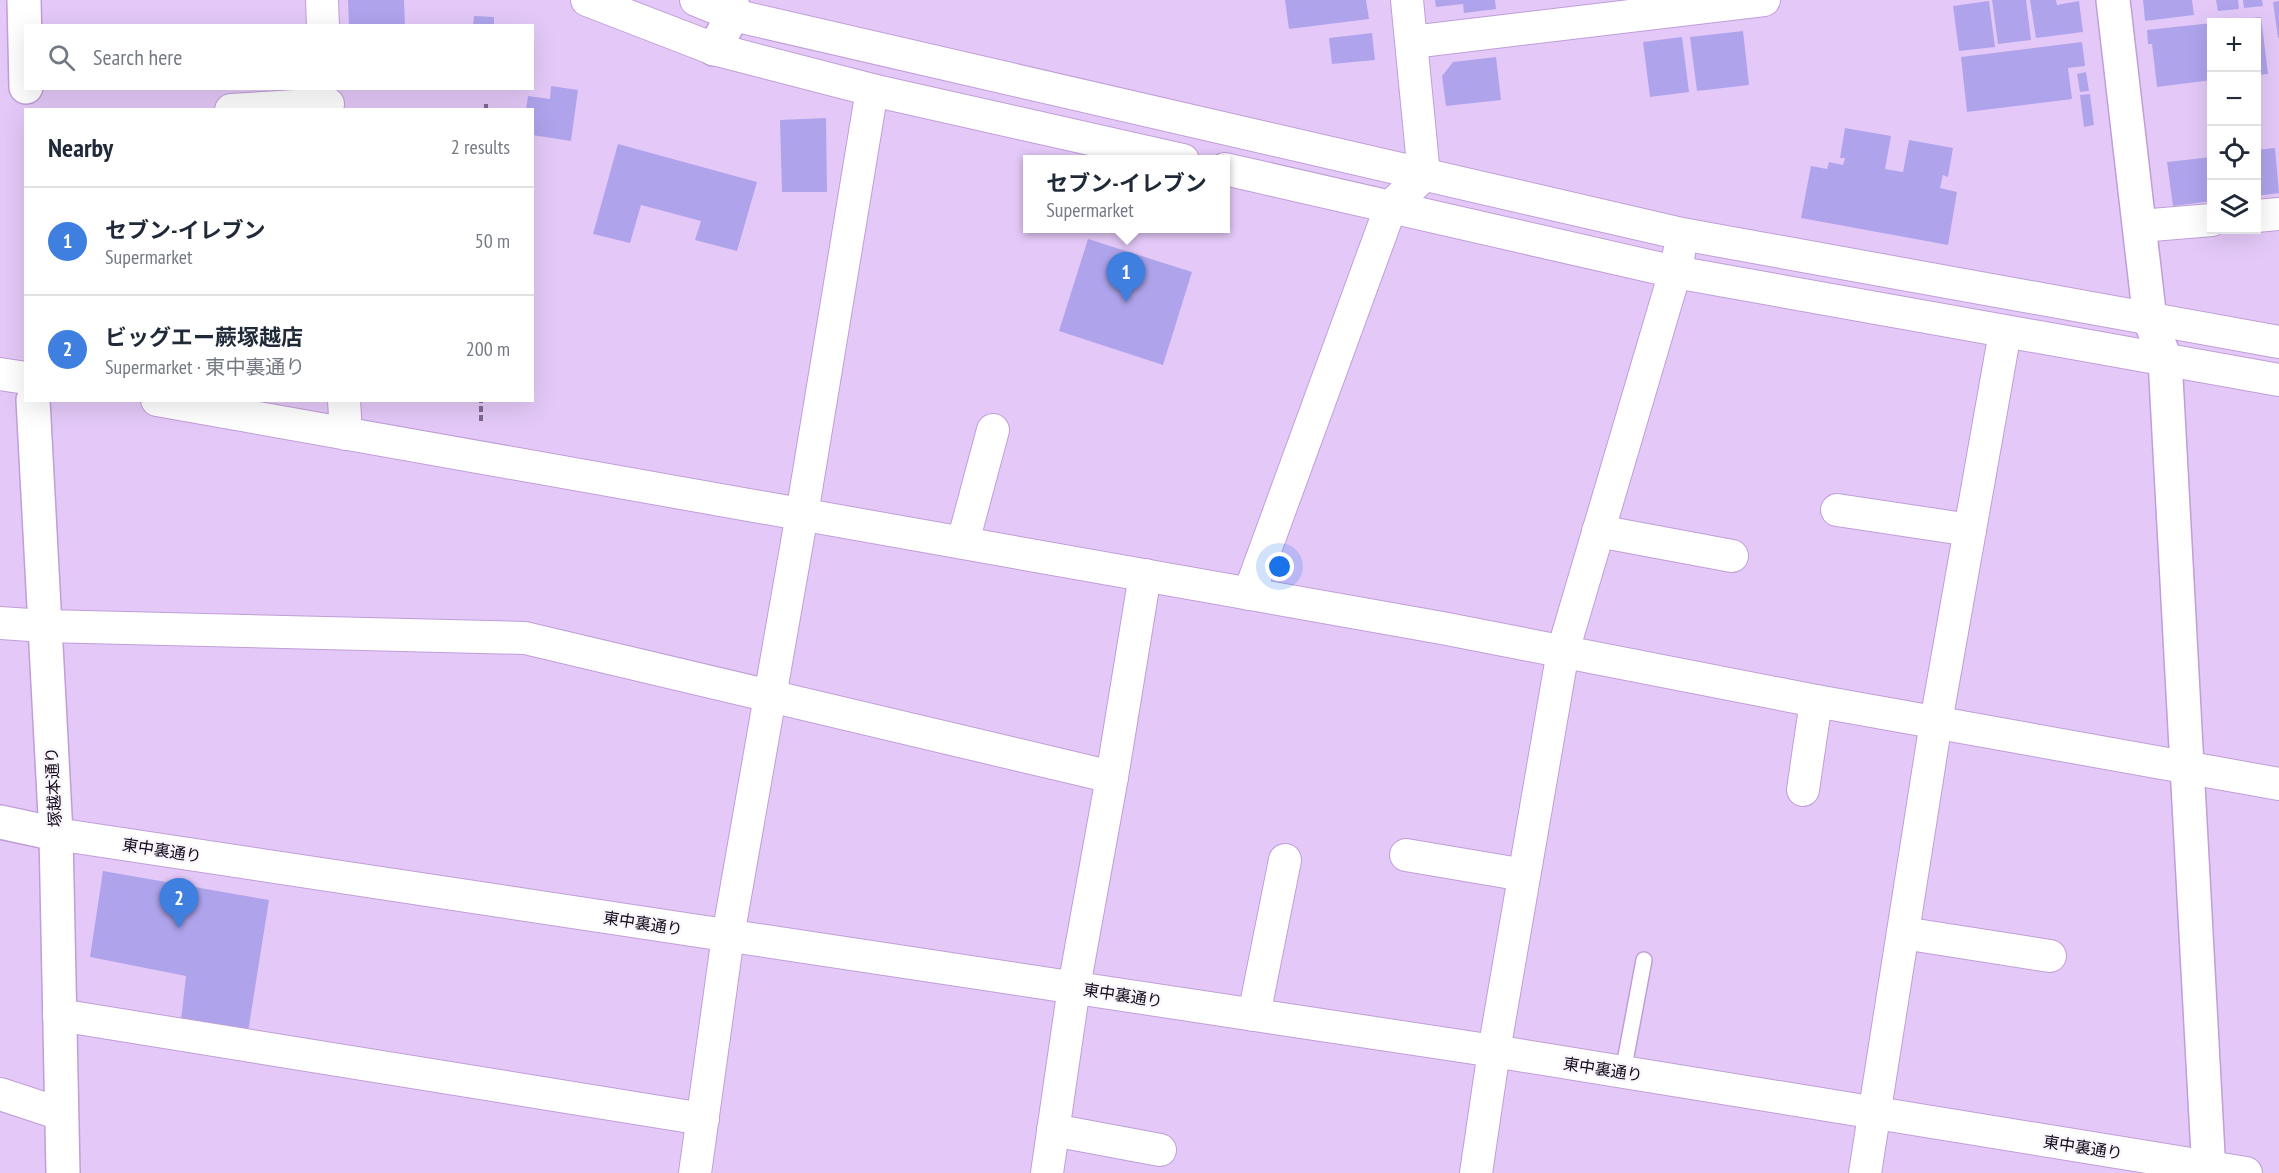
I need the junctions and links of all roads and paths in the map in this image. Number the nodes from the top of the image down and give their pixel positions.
1 (24, 0) edge
2 (322, 0) edge
3 (587, 0) edge
4 (696, 0) edge
5 (1407, 0) edge
6 (1764, 0) edge
7 (2113, 0) edge
8 (732, 8) edge
9 (25, 24) edge
10 (323, 24) edge
11 (1412, 42) junction
12 (714, 49) junction
13 (26, 90) edge
14 (872, 90) junction
15 (328, 101) edge
16 (486, 102) dead end
17 (26, 108) edge
18 (253, 108) edge
19 (486, 108) edge
20 (1165, 155) edge
21 (1230, 170) edge
22 (1424, 175) junction
23 (1391, 206) junction
24 (2279, 214) edge
25 (2261, 216) edge
26 (2207, 220) edge
27 (2140, 226) junction
28 (1682, 234) junction
29 (1675, 272) junction
30 (2150, 320) junction
31 (2005, 332) junction
32 (2279, 342) edge
33 (2165, 359) junction
34 (0, 374) edge
35 (24, 378) edge
36 (2279, 380) edge
37 (33, 402) edge
38 (168, 402) edge
39 (344, 402) edge
40 (993, 430) dead end
41 (346, 434) junction
42 (1837, 510) dead end
43 (802, 514) junction
44 (1970, 530) junction
45 (1598, 531) junction
46 (963, 543) junction
47 (1732, 556) dead end
48 (1145, 575) junction
49 (1249, 594) junction
50 (0, 623) edge
51 (45, 626) junction
52 (1563, 651) junction
53 (770, 696) junction
54 (1816, 701) junction
55 (1936, 722) junction
56 (2187, 767) junction
57 (1112, 777) junction
58 (2279, 784) edge
59 (1803, 790) dead end
60 (0, 822) edge
61 (56, 834) junction
62 (1406, 855) dead end
63 (1285, 860) dead end
64 (1524, 875) junction
65 (1903, 933) junction
66 (728, 936) junction
67 (2050, 956) dead end
68 (1644, 960) dead end
69 (1074, 987) junction
70 (59, 1015) junction
71 (1254, 1015) junction
72 (1494, 1051) junction
73 (1623, 1072) junction
74 (0, 1094) edge
75 (61, 1114) junction
76 (1875, 1114) junction
77 (703, 1119) junction
78 (1053, 1130) junction
79 (1160, 1150) dead end
80 (2209, 1170) edge
81 (63, 1173) edge
82 (695, 1173) edge
83 (1047, 1173) edge
84 (1476, 1173) edge
85 (1866, 1173) edge
86 (2246, 1173) edge

1 - 9 street
2 - 10 street
3 - 12 street
4 - 8 street
5 - 11 street
6 - 11 street
7 - 27 street
8 - 12 street
8 - 22 street
11 - 22 street
12 - 14 street
13 - 17 street
14 - 20 street
14 - 43 street
15 - 18 street
16 - 19 path
21 - 23 street
22 - 23 street
22 - 28 street
23 - 29 street
23 - 49 street
24 - 25 street
26 - 27 street
27 - 30 street
28 - 29 street
28 - 30 street
29 - 31 street
29 - 45 street
30 - 32 street
30 - 33 street
31 - 33 street
31 - 44 street
33 - 36 street
33 - 56 street
34 - 35 street
37 - 51 street, 塚越本通り
38 - 41 street
39 - 41 street
40 - 46 street
41 - 43 street
42 - 44 street
43 - 46 street
43 - 53 street
44 - 55 street
45 - 47 street
45 - 52 street
46 - 48 street
48 - 49 street
48 - 57 street
49 - 52 street
50 - 51 street
51 - 53 street
51 - 61 street, 塚越本通り
52 - 54 street
52 - 64 street
53 - 57 street
53 - 66 street
54 - 55 street
54 - 59 street
55 - 56 street
55 - 65 street
56 - 58 street
56 - 80 street
57 - 69 street
60 - 61 street, 東中裏通り
61 - 66 street, 東中裏通り
61 - 70 street, 塚越本通り
62 - 64 street
63 - 71 street
64 - 72 street
65 - 67 street
65 - 76 street
66 - 69 street, 東中裏通り
66 - 77 street
68 - 73 lane
69 - 71 street, 東中裏通り
69 - 78 street
70 - 75 street, 塚越本通り
70 - 77 street
71 - 72 street, 東中裏通り
72 - 73 street, 東中裏通り
72 - 84 street
73 - 76 street, 東中裏通り
74 - 75 street
75 - 81 street, 塚越本通り
76 - 80 street, 東中裏通り
76 - 85 street
77 - 82 street
78 - 79 street
78 - 83 street
80 - 86 street, 東中裏通り

